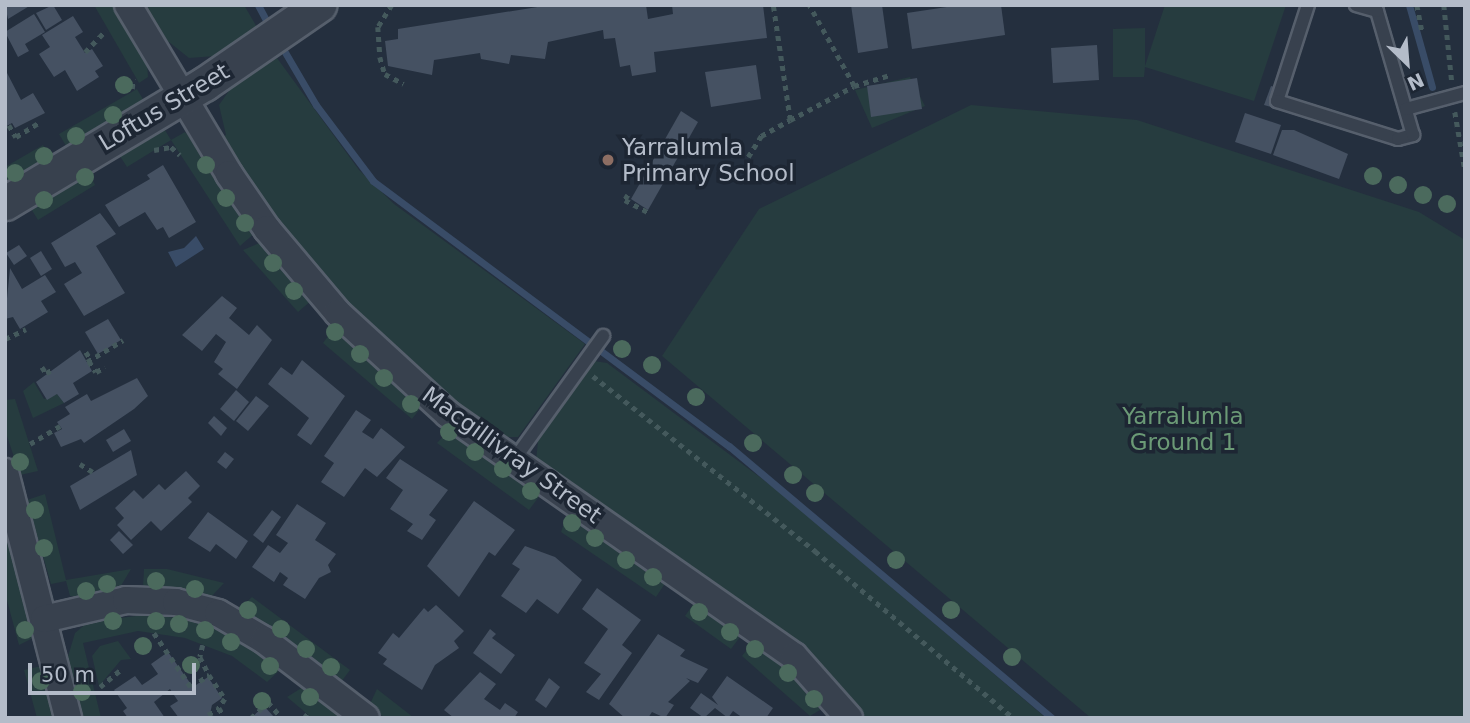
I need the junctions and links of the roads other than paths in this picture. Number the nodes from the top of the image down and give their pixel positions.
1 (128, 5) edge
2 (319, 5) edge
3 (1308, 5) edge
4 (1356, 5) edge
5 (1465, 93) edge
6 (182, 97) junction
7 (1406, 109) junction
8 (5, 203) edge
9 (603, 336) dead end
10 (514, 460) junction
11 (5, 472) edge
12 (44, 619) junction
13 (68, 718) edge
14 (366, 718) edge
15 (849, 718) edge

1 - 6 street, Macgillivray Street
2 - 6 street, Loftus Street
3 - 7 lane
4 - 7 lane
5 - 7 lane
6 - 8 street, Loftus Street
6 - 10 street, Macgillivray Street
9 - 10 lane
10 - 15 street, Macgillivray Street
11 - 12 street
12 - 13 street
12 - 14 street

